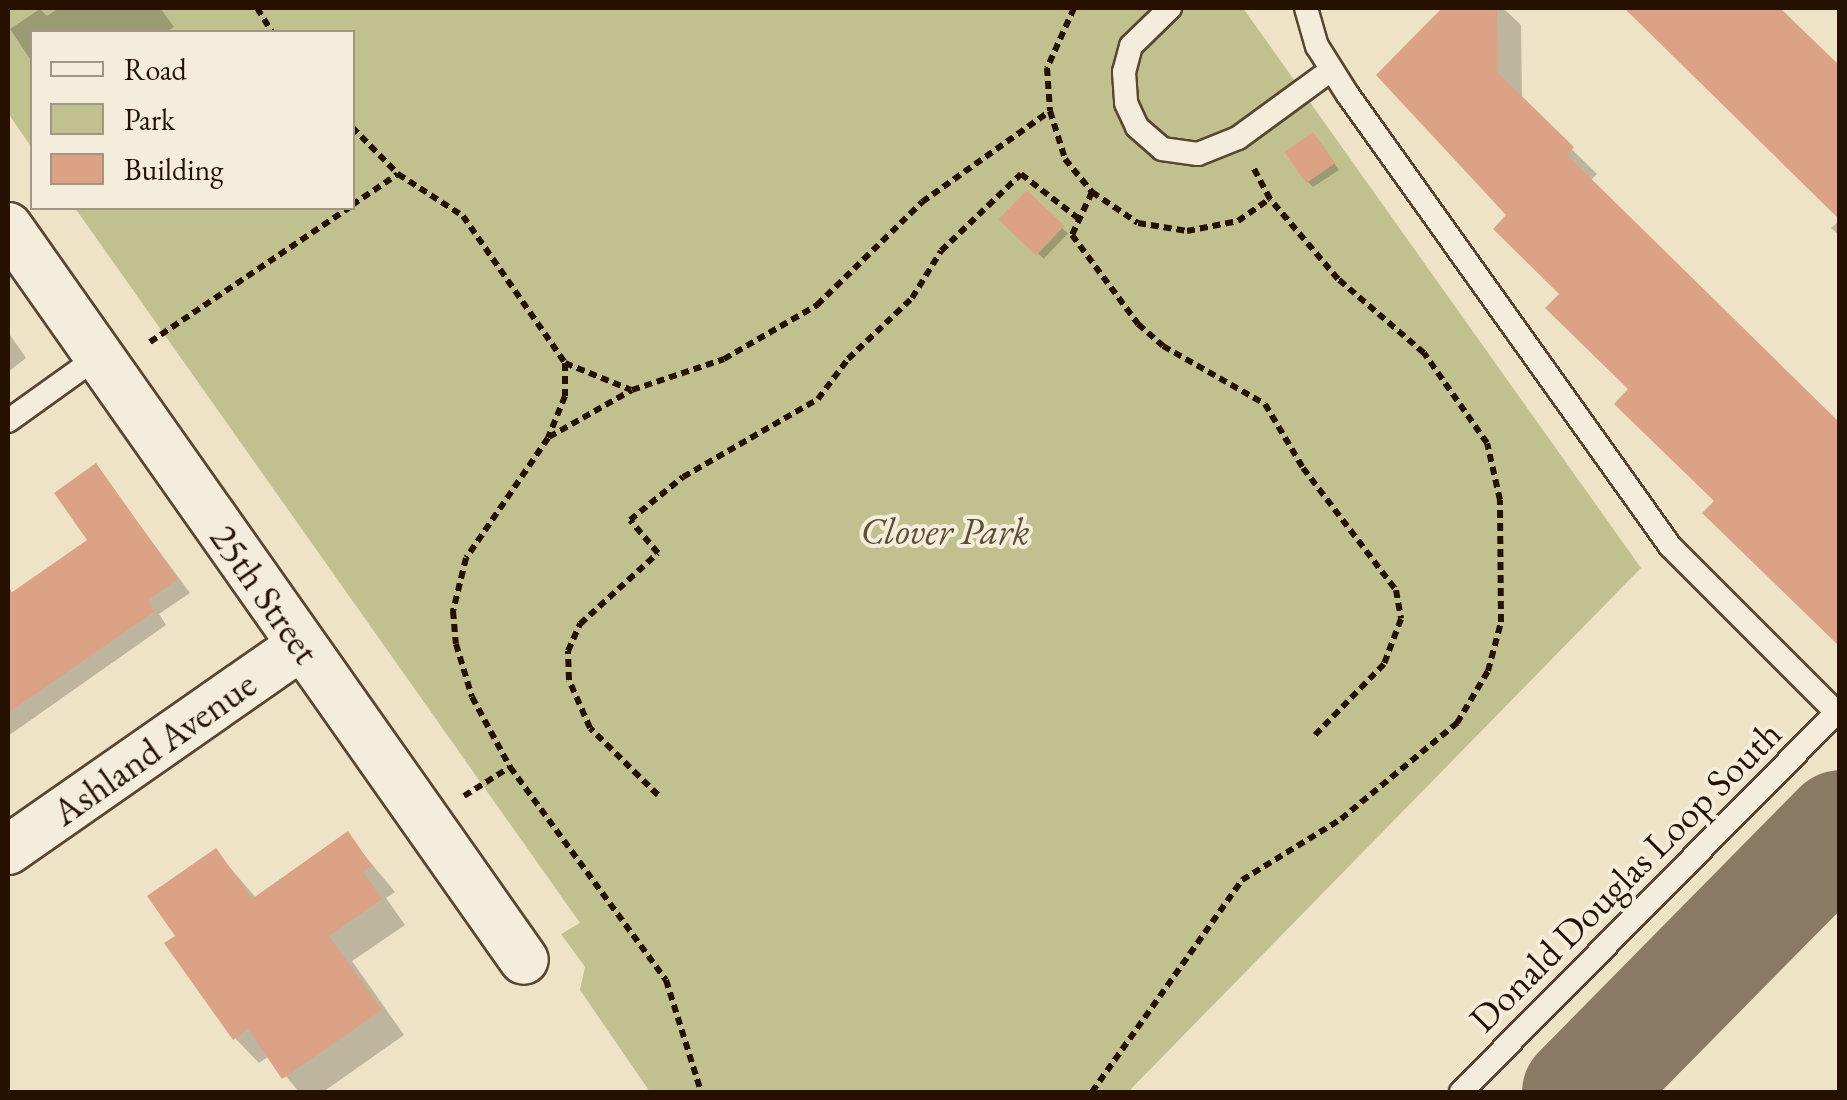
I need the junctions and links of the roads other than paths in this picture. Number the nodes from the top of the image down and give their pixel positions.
1 (1170, 8) edge
2 (1306, 8) edge
3 (1331, 70) junction
4 (8, 227) edge
5 (96, 358) junction
6 (8, 420) edge
7 (300, 646) junction
8 (1838, 710) edge
9 (8, 850) edge
10 (524, 960) dead end
11 (1461, 1092) edge

1 - 3 lane
2 - 3 lane
3 - 8 lane
4 - 5 street, 25th Street
5 - 6 lane
5 - 7 street, 25th Street
7 - 9 street, Ashland Avenue
7 - 10 street, 25th Street
8 - 11 lane, Donald Douglas Loop South

